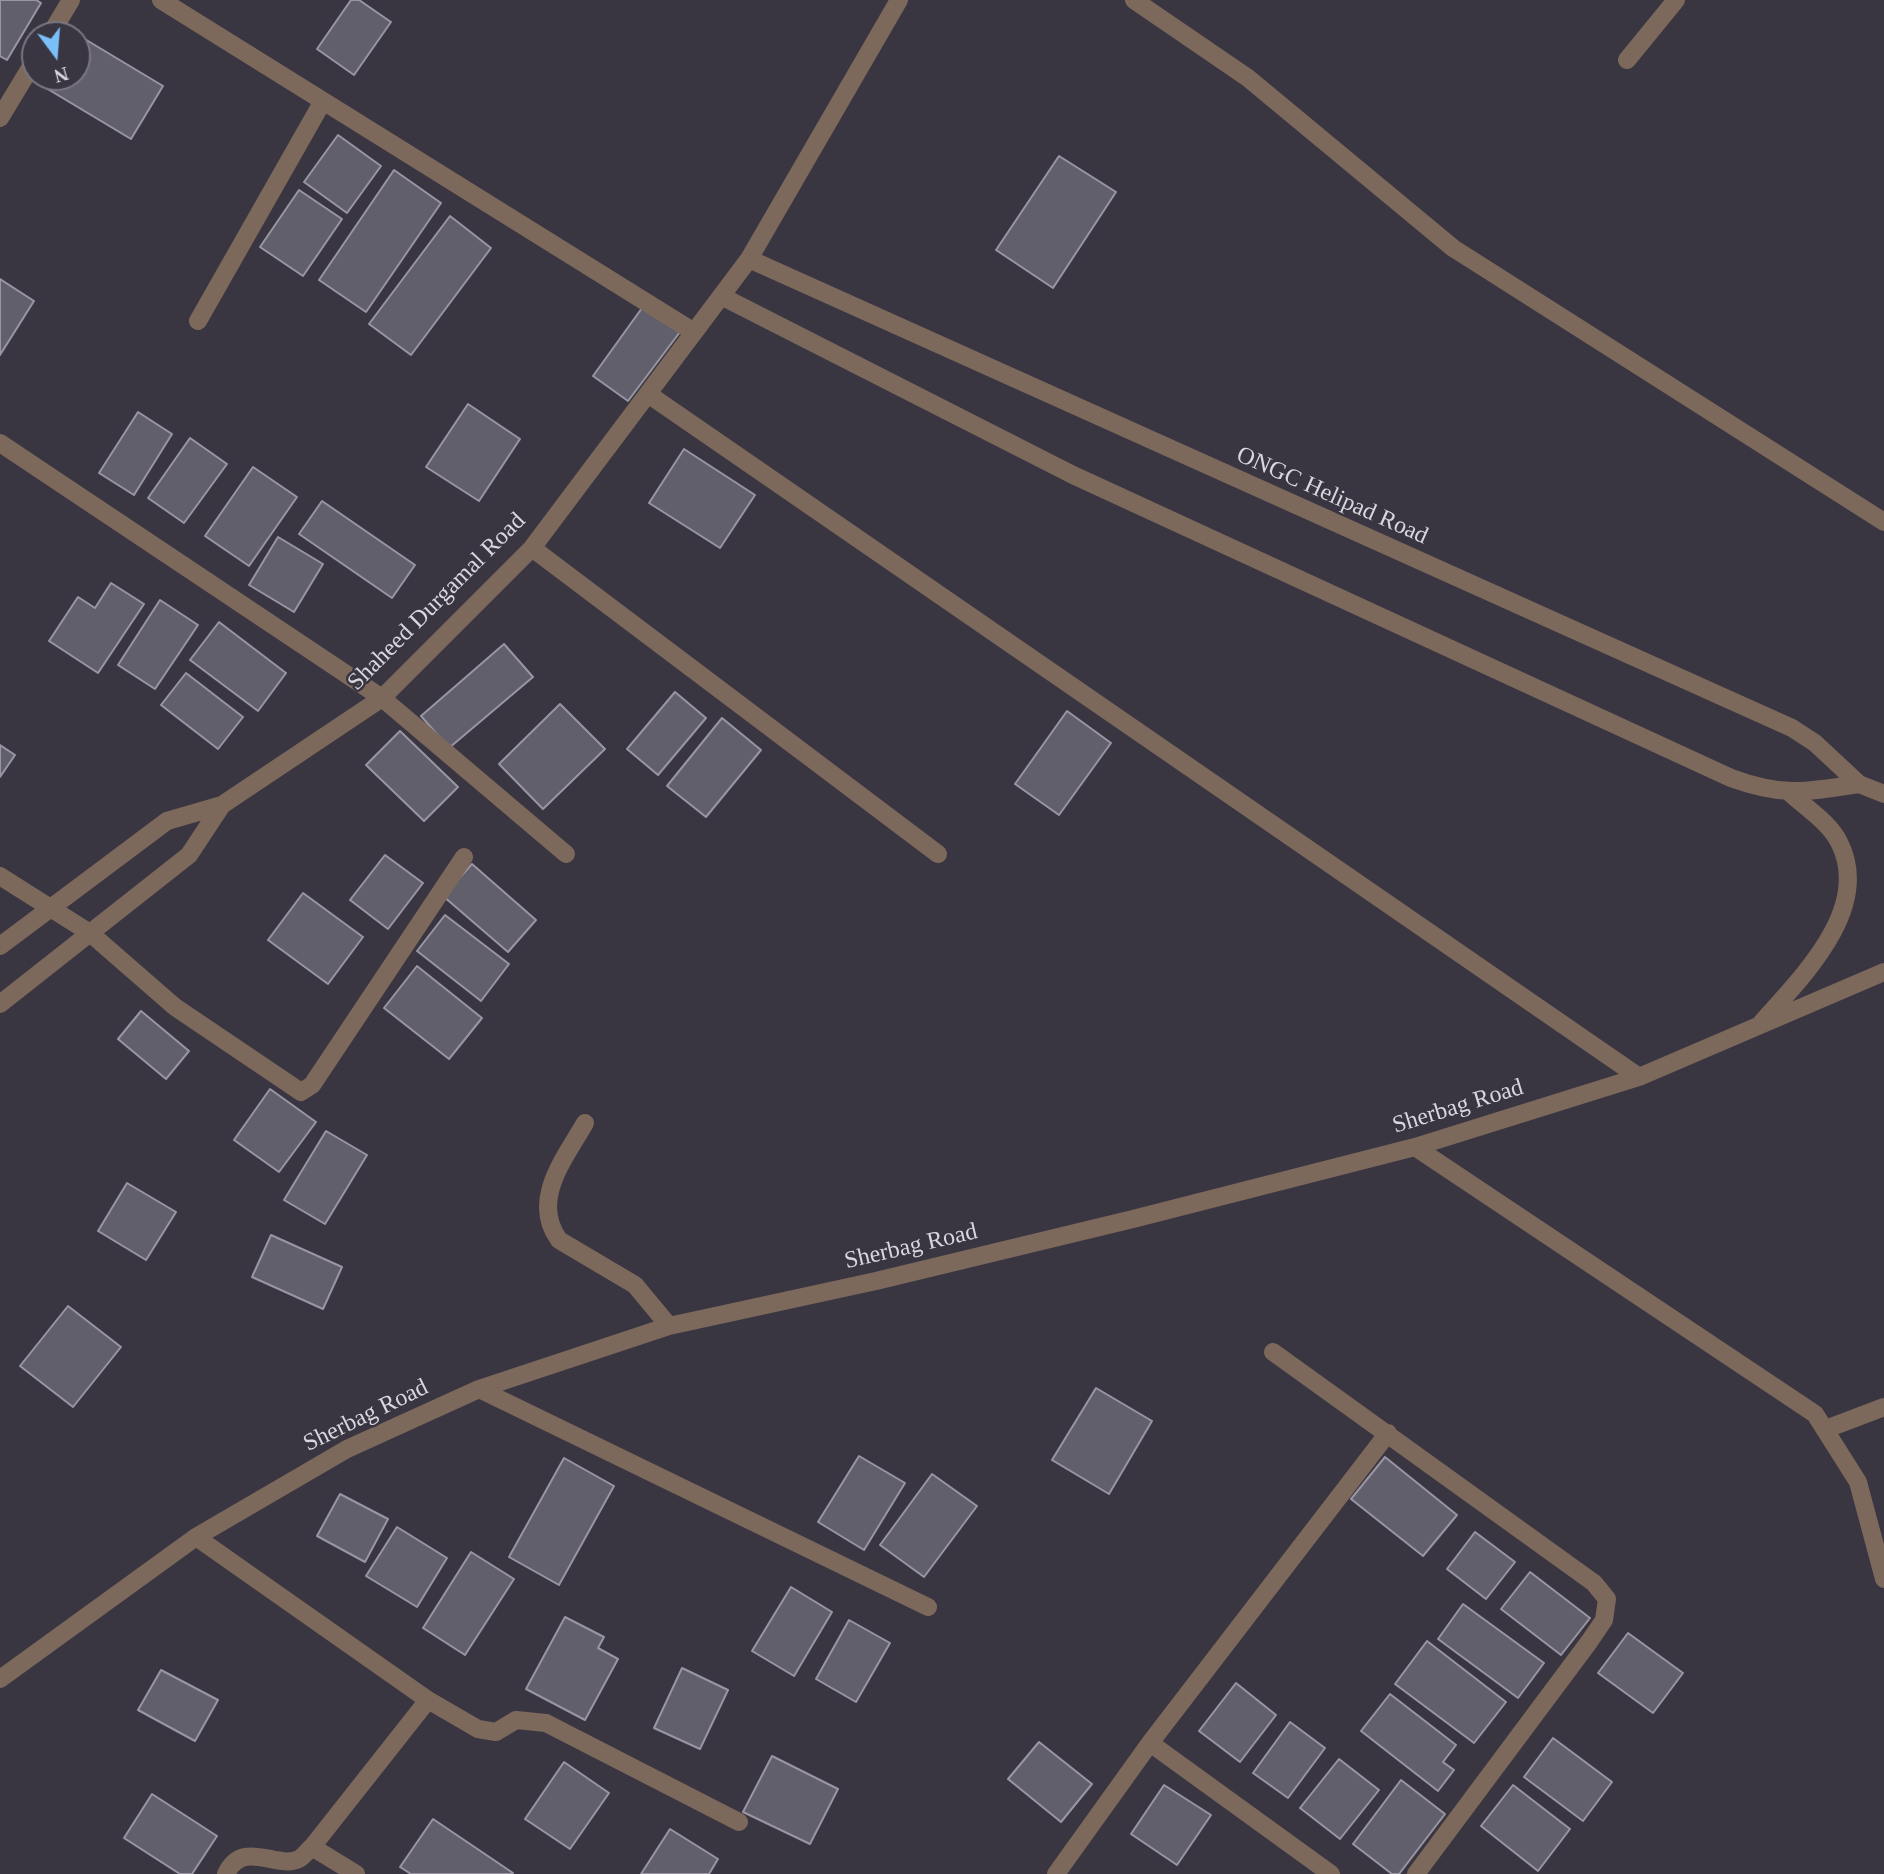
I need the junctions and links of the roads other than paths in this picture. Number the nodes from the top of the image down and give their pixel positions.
1 (71, 0) edge
2 (161, 0) edge
3 (1135, 0) edge
4 (1676, 0) edge
5 (897, 1) edge
6 (58, 21) edge
7 (1627, 60) dead end
8 (21, 83) edge
9 (323, 101) junction
10 (0, 118) edge
11 (749, 259) junction
12 (721, 296) junction
13 (198, 321) dead end
14 (694, 332) junction
15 (648, 394) junction
16 (0, 443) edge
17 (1884, 522) edge
18 (532, 548) junction
19 (382, 698) junction
20 (1859, 784) junction
21 (1882, 789) edge
22 (1790, 793) junction
23 (222, 805) junction
24 (566, 854) dead end
25 (938, 854) dead end
26 (464, 857) dead end
27 (0, 876) edge
28 (50, 906) junction
29 (90, 933) junction
30 (0, 946) edge
31 (1884, 972) edge
32 (0, 1004) edge
33 (1757, 1027) junction
34 (1639, 1077) junction
35 (585, 1123) dead end
36 (1415, 1147) junction
37 (668, 1326) junction
38 (1273, 1352) dead end
39 (479, 1389) junction
40 (1884, 1407) edge
41 (1826, 1429) junction
42 (1388, 1433) junction
43 (196, 1537) junction
44 (1884, 1579) edge
45 (928, 1607) dead end
46 (0, 1679) edge
47 (428, 1700) junction
48 (1150, 1742) junction
49 (739, 1822) dead end
50 (312, 1847) junction
51 (226, 1874) edge
52 (356, 1874) edge
53 (1056, 1874) edge
54 (1331, 1874) edge
55 (1416, 1874) edge

1 - 6 street
2 - 9 street
3 - 17 street
4 - 7 street
5 - 11 street, Shaheed Durgamal Road
8 - 10 street
9 - 13 street
9 - 14 street
11 - 12 street, Shaheed Durgamal Road
11 - 20 street, ONGC Helipad Road
12 - 14 street, Shaheed Durgamal Road
12 - 22 street
14 - 15 street, Shaheed Durgamal Road
15 - 18 street, Shaheed Durgamal Road
15 - 34 street
16 - 19 street
18 - 19 street, Shaheed Durgamal Road
18 - 25 street
19 - 23 street, Shaheed Durgamal Road
19 - 24 street
20 - 21 street, ONGC Helipad Road
20 - 22 street
22 - 33 street
23 - 28 street, Shaheed Durgamal Road
23 - 29 street, Shaheed Durgamal Road
26 - 29 street
27 - 28 street
28 - 29 street
28 - 30 street, Shaheed Durgamal Road
29 - 32 street, Shaheed Durgamal Road
31 - 33 street, Sherbag Road
33 - 34 street, Sherbag Road
34 - 36 street, Sherbag Road
35 - 37 street
36 - 37 street, Sherbag Road
36 - 41 street
37 - 39 street, Sherbag Road
38 - 42 street
39 - 43 street, Sherbag Road
39 - 45 street
40 - 41 street
41 - 44 street
42 - 48 street
42 - 55 street
43 - 46 street, Sherbag Road
43 - 47 street
47 - 49 street
47 - 50 street
48 - 53 street
48 - 54 street
50 - 51 street
50 - 52 street

